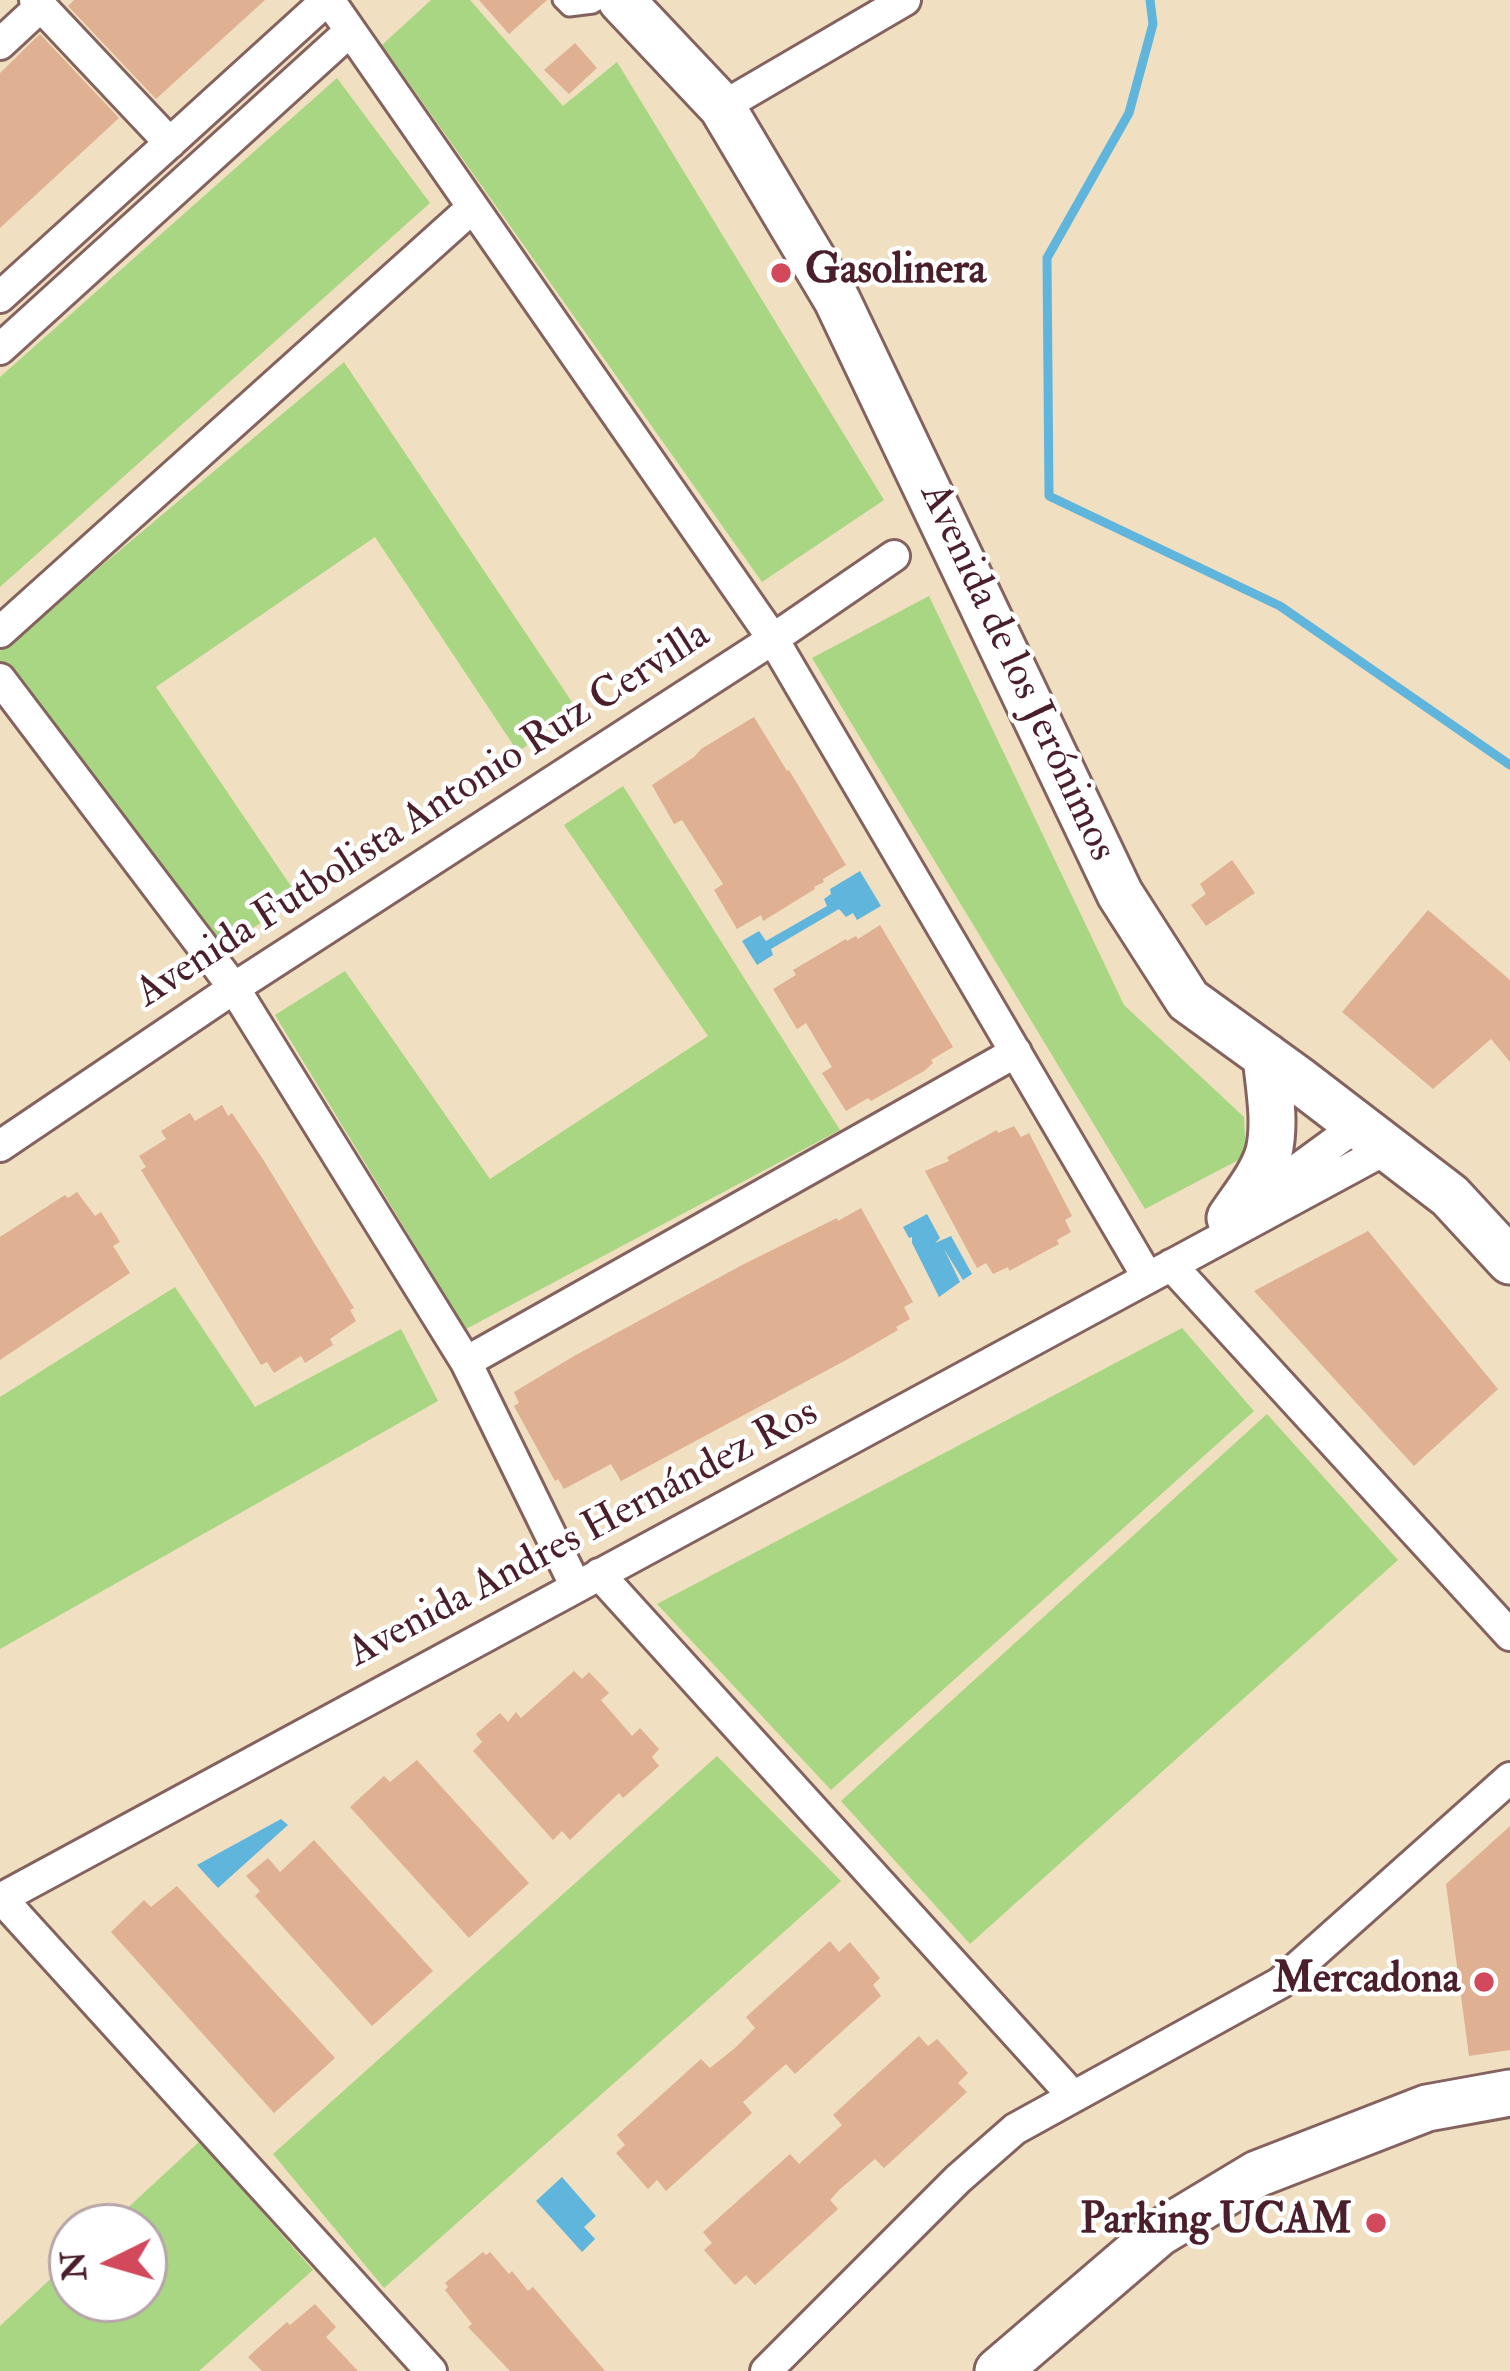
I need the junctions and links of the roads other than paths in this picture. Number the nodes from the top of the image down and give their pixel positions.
1 (328, 0) edge
2 (561, 0) edge
3 (601, 0) edge
4 (621, 0) edge
5 (905, 0) edge
6 (38, 3) edge
7 (349, 32) junction
8 (0, 44) edge
9 (722, 107) junction
10 (170, 142) junction
11 (472, 208) junction
12 (0, 298) edge
13 (0, 350) edge
14 (894, 556) dead end
15 (0, 632) edge
16 (773, 639) junction
17 (0, 679) edge
18 (234, 988) junction
19 (1016, 1052) junction
20 (1266, 1056) junction
21 (1373, 1137) junction
22 (0, 1146) edge
23 (1467, 1215) junction
24 (1219, 1232) junction
25 (1510, 1261) edge
26 (1160, 1271) junction
27 (1510, 1280) edge
28 (466, 1362) junction
29 (588, 1581) junction
30 (1510, 1635) edge
31 (1510, 1778) edge
32 (0, 1898) edge
33 (1510, 2093) edge
34 (1073, 2096) junction
35 (431, 2371) edge
36 (766, 2371) edge
37 (998, 2371) edge

1 - 7 street
1 - 10 street
2 - 3 lane
4 - 9 main road, Avenida de los Jerónimos
5 - 9 street
6 - 8 street
6 - 10 street
7 - 11 street
7 - 13 street
9 - 20 main road, Avenida de los Jerónimos
10 - 12 street
11 - 15 street
11 - 16 street
14 - 16 street, Avenida Futbolista Antonio Ruz Cervilla
16 - 18 street, Avenida Futbolista Antonio Ruz Cervilla
16 - 19 street
17 - 18 street
18 - 22 street, Avenida Futbolista Antonio Ruz Cervilla
18 - 28 street
19 - 26 street
19 - 28 street
20 - 21 main road, Avenida de los Jerónimos
20 - 24 main road
21 - 23 main road, Avenida de los Jerónimos
21 - 24 street, Avenida Andres Hernández Ros
23 - 25 main road, Avenida de los Jerónimos
23 - 27 main road
24 - 26 street, Avenida Andres Hernández Ros
26 - 29 street, Avenida Andres Hernández Ros
26 - 30 street
28 - 29 street
29 - 32 street, Avenida Andres Hernández Ros
29 - 34 street
31 - 34 street
32 - 35 street
33 - 37 main road
34 - 36 street

